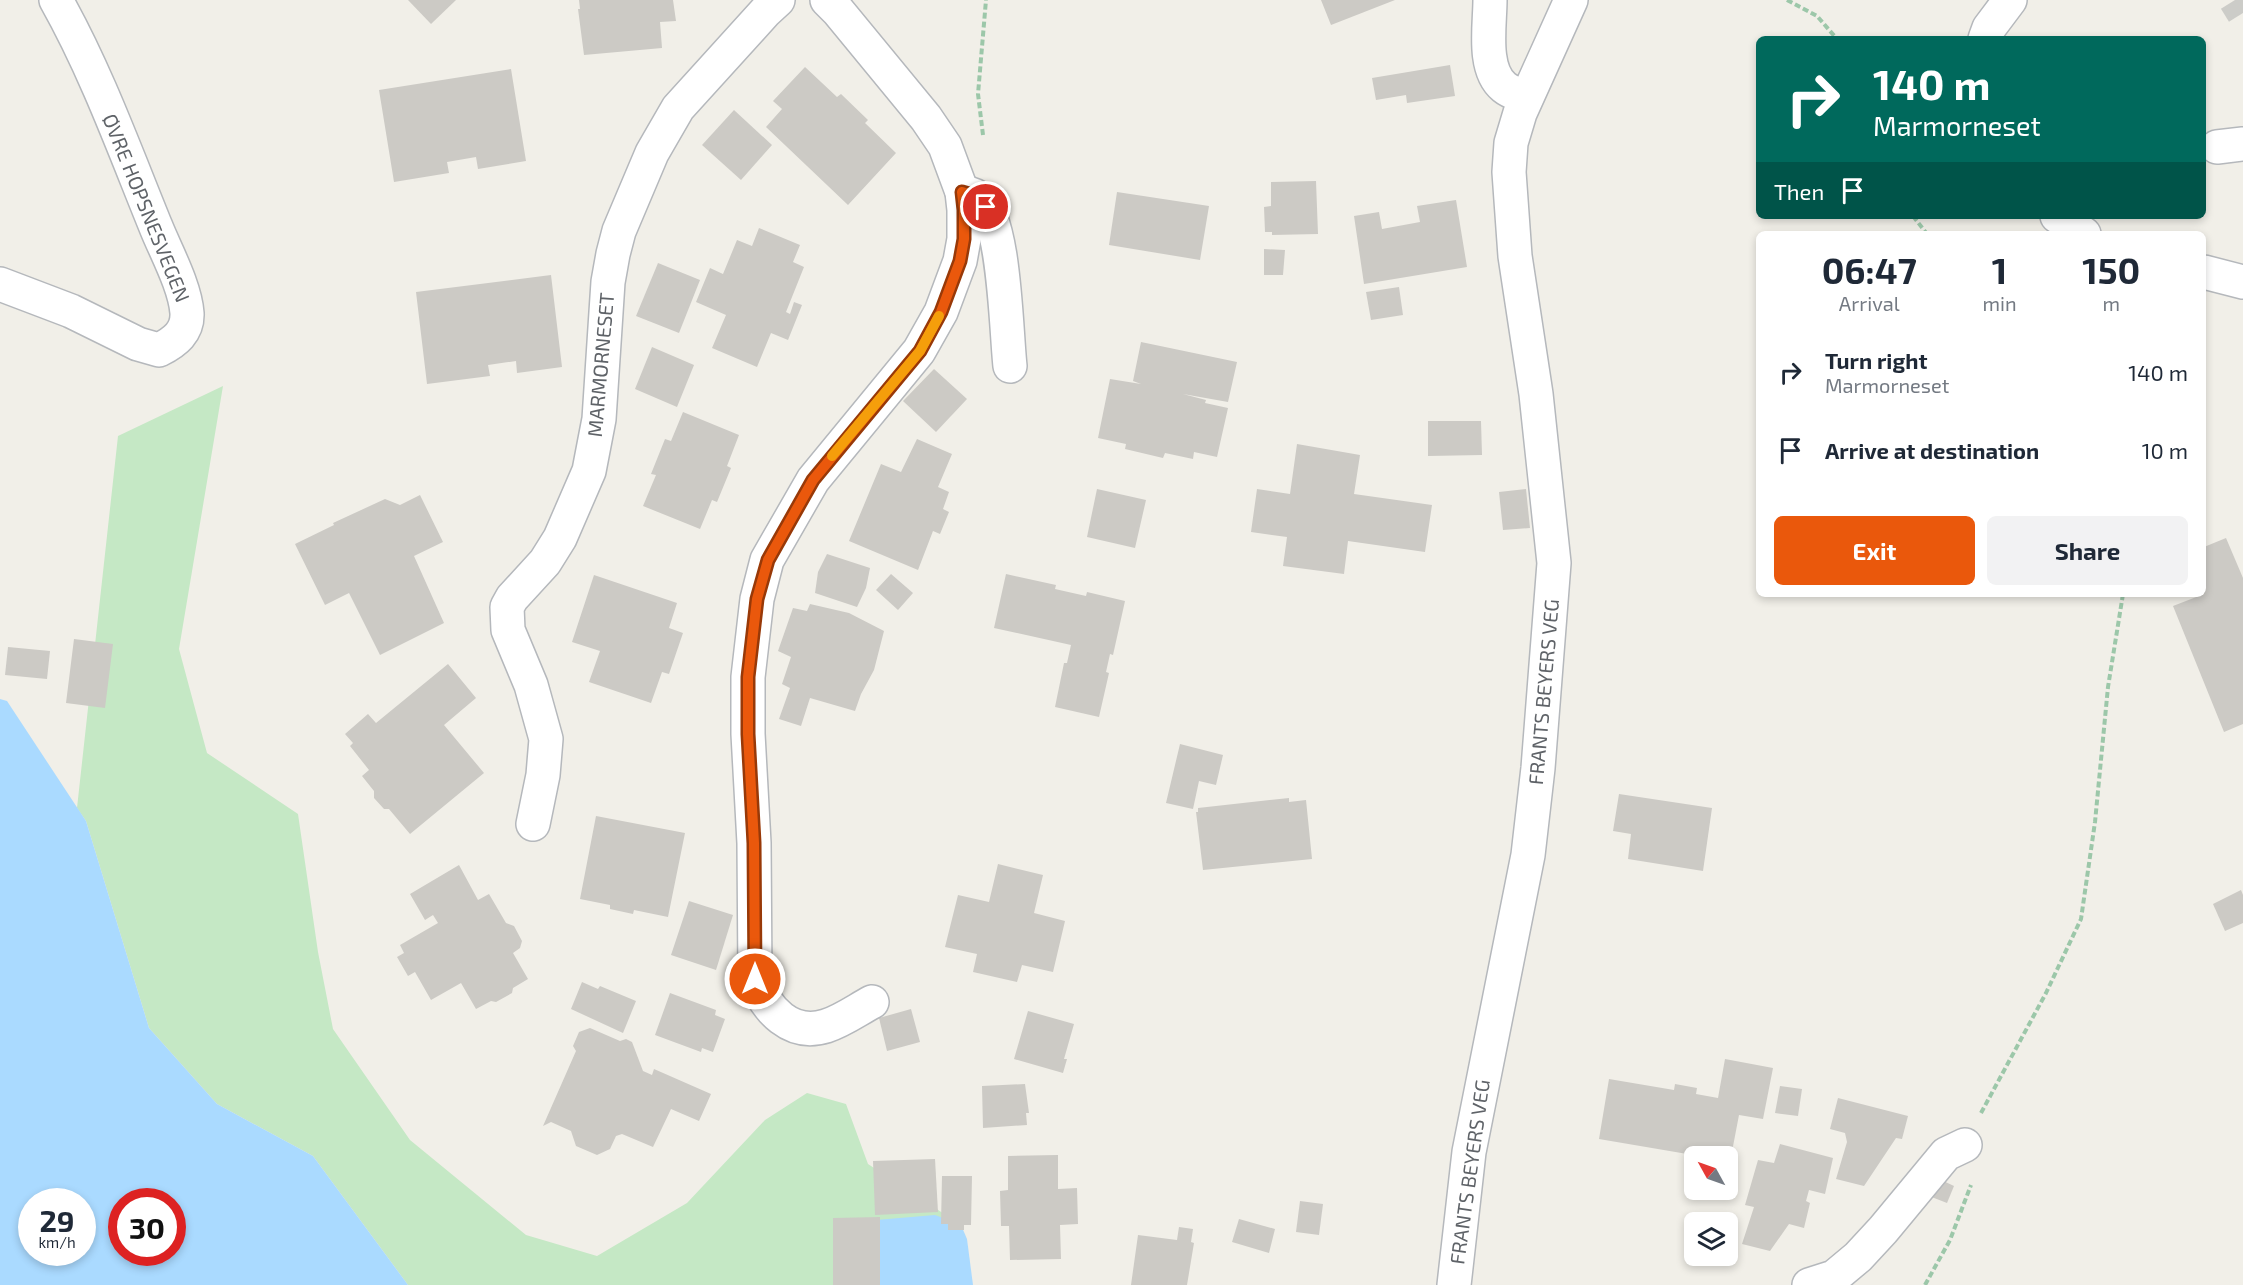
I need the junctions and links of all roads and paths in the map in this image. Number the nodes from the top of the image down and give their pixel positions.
1 (56, 0) edge
2 (778, 0) edge
3 (827, 0) edge
4 (986, 0) edge
5 (1490, 0) edge
6 (1572, 0) edge
7 (1787, 0) edge
8 (2010, 0) edge
9 (1834, 36) edge
10 (1986, 36) edge
11 (1526, 98) junction
12 (984, 141) dead end
13 (962, 192) junction
14 (1915, 219) edge
15 (2062, 219) edge
16 (1925, 231) edge
17 (2080, 231) edge
18 (2206, 273) edge
19 (2243, 282) edge
20 (0, 284) edge
21 (1010, 366) dead end
22 (2123, 597) edge
23 (533, 824) dead end
24 (872, 1002) dead end
25 (1965, 1144) junction
26 (1454, 1285) edge
27 (1809, 1285) edge
28 (1925, 1285) edge

1 - 20 street, ØVRE HOPSNESVEGEN
2 - 23 street, MARMORNESET
3 - 13 street
4 - 12 path
5 - 11 street
6 - 11 street, FRANTS BEYERS VEG
7 - 9 path
8 - 10 street
11 - 26 street, FRANTS BEYERS VEG
13 - 21 street
13 - 24 street
14 - 16 path
15 - 17 street
18 - 19 street
22 - 25 path
25 - 27 street
25 - 28 path

